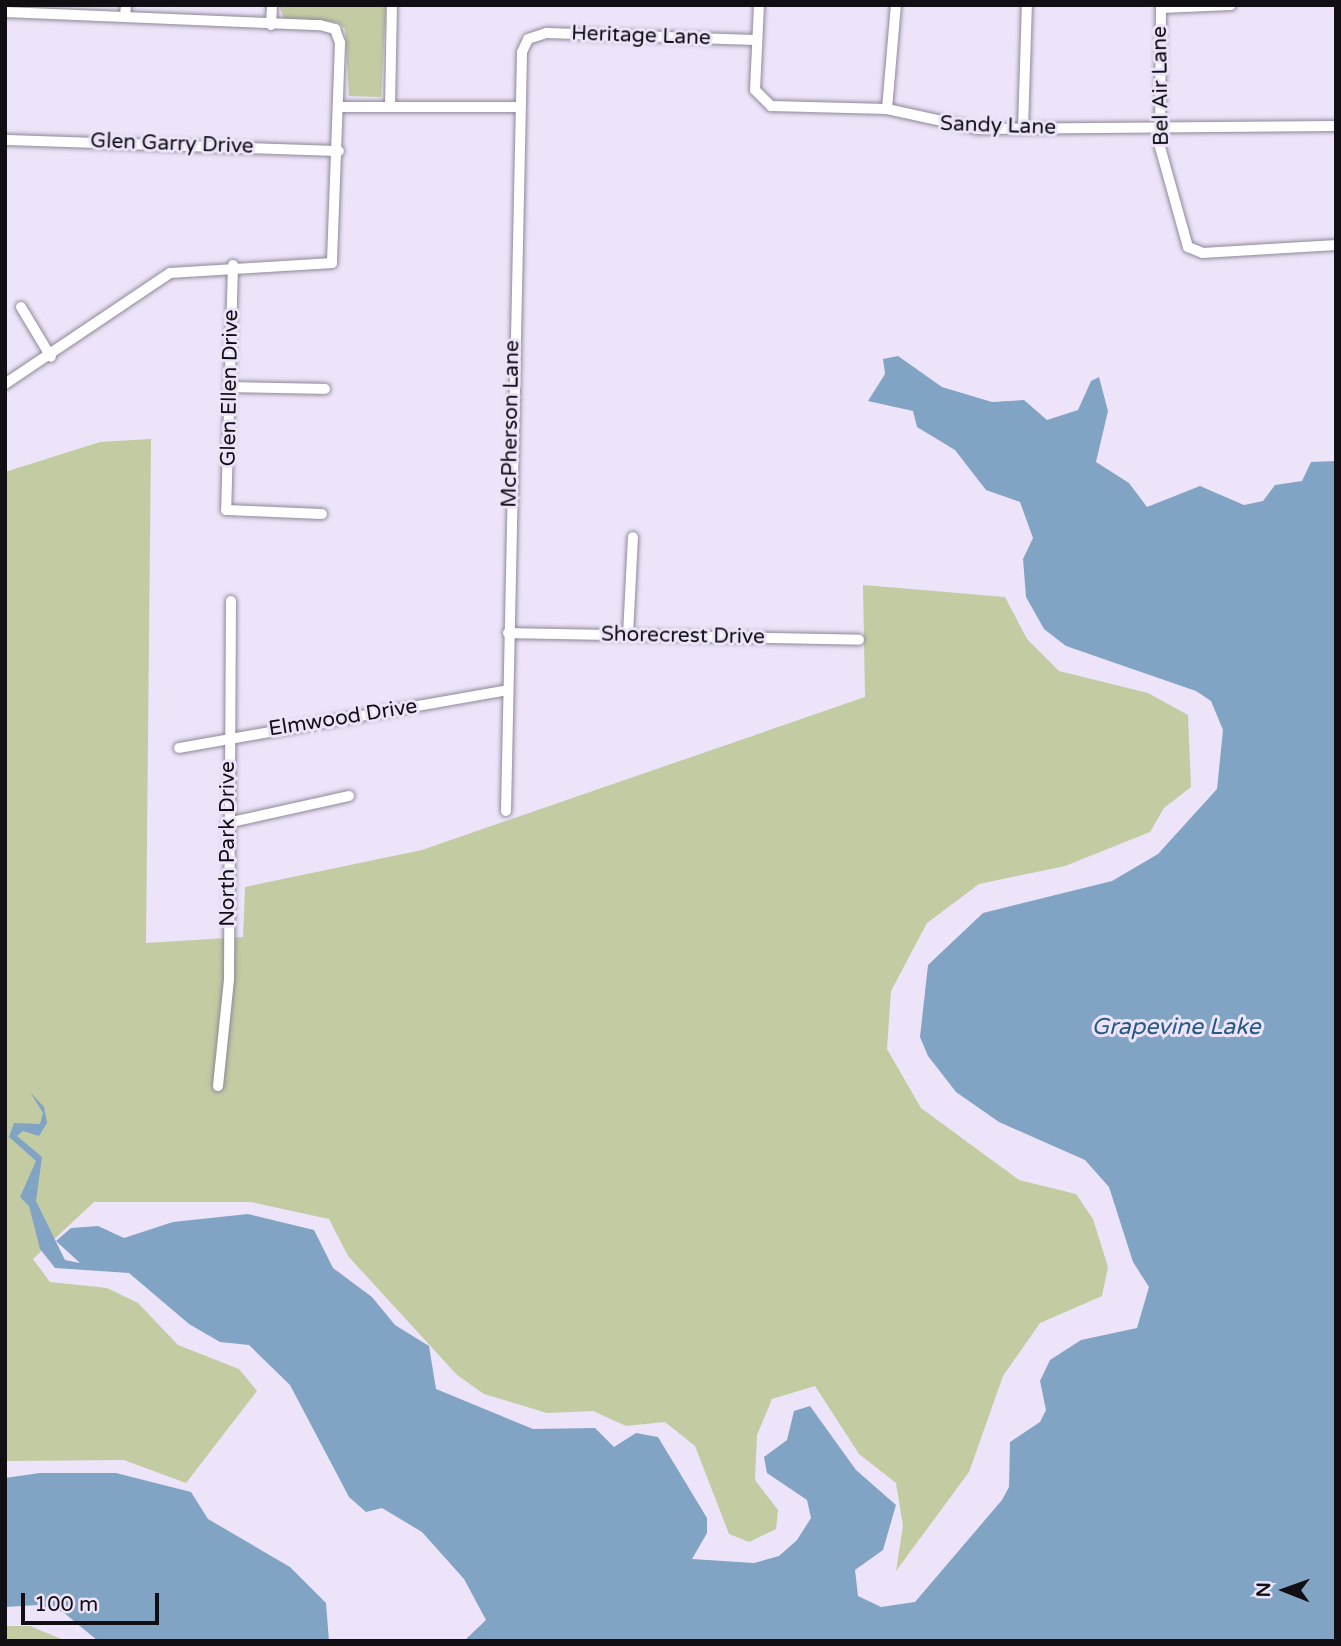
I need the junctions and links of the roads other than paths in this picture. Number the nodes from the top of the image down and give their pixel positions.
1 (272, 5) edge
2 (392, 5) edge
3 (759, 5) edge
4 (896, 5) edge
5 (1027, 5) edge
6 (1231, 5) edge
7 (1161, 7) edge
8 (126, 10) edge
9 (5, 12) edge
10 (271, 25) junction
11 (528, 39) joint
12 (755, 40) junction
13 (340, 107) junction
14 (390, 107) junction
15 (518, 107) junction
16 (887, 109) junction
17 (1336, 126) edge
18 (1023, 129) junction
19 (1159, 129) junction
20 (5, 140) edge
21 (339, 151) junction
22 (1336, 245) edge
23 (233, 265) junction
24 (21, 307) dead end
25 (51, 357) junction
26 (5, 384) edge
27 (231, 387) junction
28 (325, 389) dead end
29 (322, 514) dead end
30 (633, 537) dead end
31 (231, 601) dead end
32 (508, 633) junction
33 (628, 635) junction
34 (859, 640) dead end
35 (507, 690) junction
36 (229, 737) junction
37 (179, 748) dead end
38 (349, 796) dead end
39 (506, 811) dead end
40 (227, 823) junction
41 (218, 1086) dead end

1 - 10 street
2 - 14 street
3 - 12 street, Sandy Lane
4 - 16 street
5 - 18 street
6 - 7 street
7 - 19 street, Bel Air Lane
8 - 9 street
8 - 10 street
10 - 13 street
11 - 12 street, Heritage Lane
11 - 15 street, McPherson Lane
12 - 16 street, Sandy Lane
13 - 14 street
13 - 21 street
14 - 15 street
15 - 32 street, McPherson Lane
16 - 18 street, Sandy Lane
17 - 19 street, Sandy Lane
18 - 19 street, Sandy Lane
19 - 22 street, Bel Air Lane
20 - 21 street, Glen Garry Drive
21 - 23 street
23 - 25 street
23 - 27 street, Glen Ellen Drive
24 - 25 street
25 - 26 street
27 - 28 street
27 - 29 street, Glen Ellen Drive
30 - 33 street
31 - 36 street, North Park Drive
32 - 33 street, Shorecrest Drive
32 - 35 street, McPherson Lane
33 - 34 street, Shorecrest Drive
35 - 36 street, Elmwood Drive
35 - 39 street, McPherson Lane
36 - 37 street, Elmwood Drive
36 - 40 street, North Park Drive
38 - 40 street
40 - 41 street, North Park Drive

